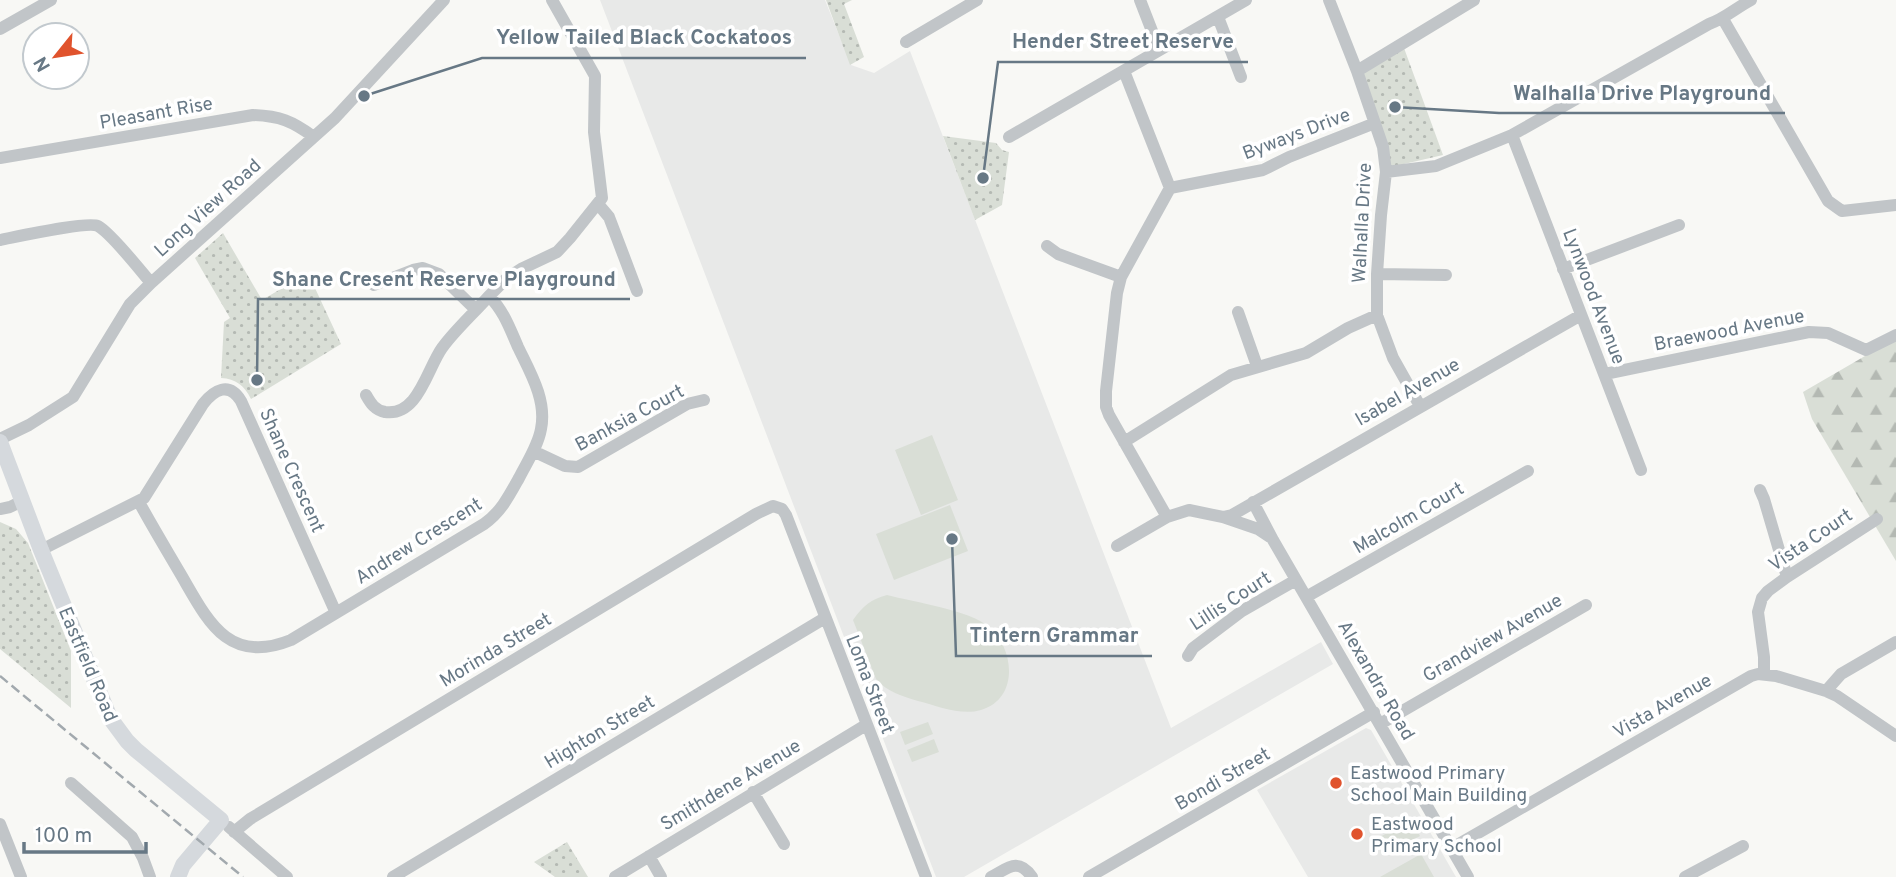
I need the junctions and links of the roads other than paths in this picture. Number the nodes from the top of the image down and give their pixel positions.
1 (51, 0) edge
2 (444, 0) edge
3 (552, 0) edge
4 (977, 0) edge
5 (1140, 0) edge
6 (1246, 0) edge
7 (1329, 0) edge
8 (1751, 0) edge
9 (1467, 2) edge
10 (1218, 17) junction
11 (1723, 19) junction
12 (0, 29) edge
13 (906, 42) dead end
14 (1159, 50) junction
15 (1124, 71) junction
16 (1357, 71) junction
17 (1241, 77) dead end
18 (1375, 123) junction
19 (1512, 135) junction
20 (1009, 137) dead end
21 (314, 138) junction
22 (0, 158) edge
23 (1386, 172) junction
24 (1170, 188) junction
25 (598, 204) junction
26 (1896, 205) edge
27 (1679, 225) dead end
28 (0, 240) edge
29 (1047, 246) dead end
30 (1563, 269) junction
31 (1377, 274) junction
32 (1446, 275) dead end
33 (1122, 277) junction
34 (151, 283) junction
35 (374, 285) dead end
36 (637, 291) dead end
37 (489, 296) junction
38 (476, 310) junction
39 (1238, 312) dead end
40 (1377, 315) junction
41 (1581, 315) junction
42 (1896, 335) edge
43 (1257, 366) junction
44 (1605, 374) junction
45 (366, 396) dead end
46 (704, 400) dead end
47 (1420, 406) junction
48 (0, 440) edge
49 (1124, 442) junction
50 (533, 451) junction
51 (1641, 470) dead end
52 (1528, 471) dead end
53 (1760, 490) dead end
54 (22, 501) junction
55 (139, 502) junction
56 (1253, 502) junction
57 (778, 507) joint
58 (0, 509) edge
59 (1167, 517) junction
60 (1223, 517) junction
61 (1877, 519) dead end
62 (1273, 540) junction
63 (1116, 546) dead end
64 (41, 550) junction
65 (1787, 577) junction
66 (1296, 580) junction
67 (1306, 597) junction
68 (1586, 606) dead end
69 (336, 612) junction
70 (825, 618) junction
71 (1896, 642) edge
72 (1188, 656) dead end
73 (1764, 674) junction
74 (1826, 691) junction
75 (1377, 718) junction
76 (866, 725) junction
77 (1896, 736) edge
78 (71, 783) dead end
79 (753, 792) junction
80 (221, 820) junction
81 (0, 824) edge
82 (234, 832) junction
83 (784, 844) dead end
84 (1743, 846) dead end
85 (1452, 848) junction
86 (649, 856) junction
87 (21, 877) edge
88 (150, 877) edge
89 (177, 877) edge
90 (287, 877) edge
91 (393, 877) edge
92 (615, 877) edge
93 (661, 877) edge
94 (926, 877) edge
95 (991, 877) edge
96 (1032, 877) edge
97 (1089, 877) edge
98 (1468, 877) edge
99 (1685, 877) edge

1 - 12 street
2 - 21 street, Long View Road
3 - 25 street
4 - 13 street
5 - 14 street
6 - 10 street
7 - 16 street, Walhalla Drive
8 - 11 street
9 - 16 street
10 - 14 street
10 - 17 street
11 - 19 street
11 - 26 street
14 - 15 street
15 - 20 street
15 - 24 street
16 - 18 street, Walhalla Drive
18 - 23 street, Walhalla Drive
18 - 24 street, Byways Drive
19 - 23 street
19 - 30 street, Lynwood Avenue
21 - 22 street, Pleasant Rise
21 - 34 street, Long View Road
23 - 31 street, Walhalla Drive
24 - 33 street
25 - 36 street
25 - 37 street
27 - 30 street
28 - 34 street
29 - 33 street
30 - 41 street, Lynwood Avenue
31 - 32 street
31 - 40 street, Walhalla Drive
33 - 49 street
34 - 48 street, Long View Road
35 - 38 street
37 - 38 street
37 - 50 street, Andrew Crescent
38 - 45 street
39 - 43 street
40 - 43 street
40 - 47 street, Walhalla Drive
41 - 44 street, Lynwood Avenue
41 - 47 street, Isabel Avenue
42 - 44 street, Braewood Avenue
43 - 49 street
44 - 51 street, Lynwood Avenue
46 - 50 street, Banksia Court
47 - 56 street, Isabel Avenue
48 - 54 main road, Eastfield Road
49 - 59 street
50 - 69 street, Andrew Crescent
52 - 67 street, Malcolm Court
53 - 65 street
54 - 58 street
54 - 64 main road, Eastfield Road
55 - 64 street, Shane Crescent
55 - 69 street, Andrew Crescent
55 - 69 street, Shane Crescent
56 - 60 street
56 - 62 street, Alexandra Road
57 - 70 street, Loma Street
57 - 82 street, Morinda Street
59 - 60 street
59 - 63 street
60 - 62 street
61 - 65 street, Vista Court
62 - 66 street, Alexandra Road
64 - 80 main road, Eastfield Road
65 - 73 street, Vista Court
66 - 67 street, Alexandra Road
66 - 72 street, Lillis Court
67 - 75 street, Alexandra Road
68 - 75 street, Grandview Avenue
70 - 76 street, Loma Street
70 - 91 street, Highton Street
71 - 74 street
73 - 74 street
73 - 85 street, Vista Avenue
74 - 77 street
75 - 85 street, Alexandra Road
75 - 97 street, Bondi Street
76 - 79 street, Smithdene Avenue
76 - 94 street, Loma Street
78 - 88 street
79 - 83 street
79 - 86 street, Smithdene Avenue
80 - 82 street
80 - 89 main road
81 - 87 street
82 - 90 street
84 - 99 street
85 - 98 street, Alexandra Road
86 - 92 street, Smithdene Avenue
86 - 93 street
95 - 96 street

